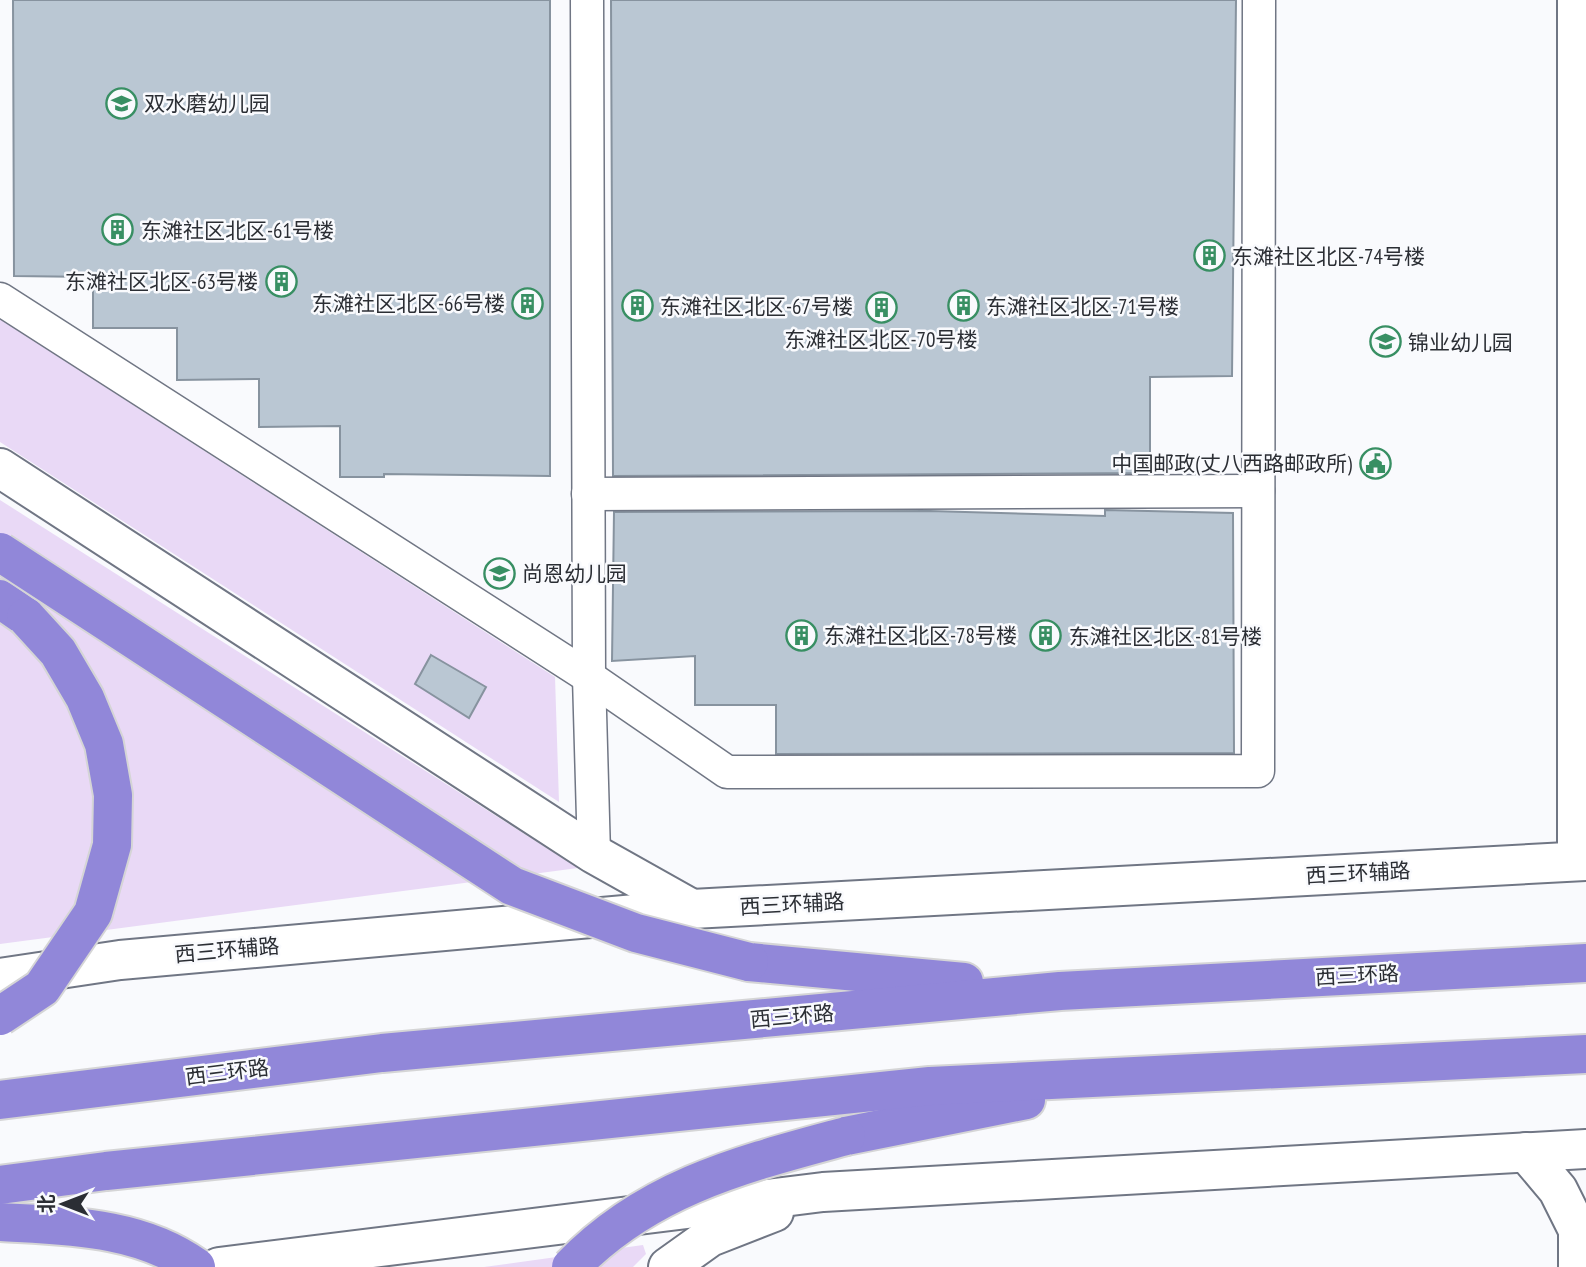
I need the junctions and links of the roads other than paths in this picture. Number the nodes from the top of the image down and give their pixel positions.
1 (587, 0) edge
2 (1259, 0) edge
3 (1577, 0) edge
4 (0, 299) edge
5 (0, 468) edge
6 (1258, 491) junction
7 (588, 494) junction
8 (0, 552) edge
9 (0, 600) edge
10 (589, 677) junction
11 (594, 855) junction
12 (1581, 861) edge
13 (692, 909) junction
14 (1586, 963) edge
15 (0, 978) edge
16 (1060, 991) junction
17 (0, 1017) edge
18 (1586, 1054) edge
19 (1157, 1073) junction
20 (0, 1100) edge
21 (1586, 1149) edge
22 (1526, 1152) junction
23 (0, 1185) edge
24 (823, 1192) junction
25 (0, 1222) edge
26 (196, 1267) edge
27 (219, 1267) edge
28 (571, 1267) edge
29 (668, 1267) edge
30 (1578, 1267) edge

1 - 7 street
2 - 6 street
3 - 12 main road
4 - 10 street
5 - 11 main road
6 - 7 street
6 - 10 street
7 - 10 street
8 - 16 highway, bridge
9 - 17 highway, bridge
10 - 11 street
11 - 13 main road
12 - 13 main road, 西三环辅路
13 - 15 main road, 西三环辅路
14 - 16 highway, 西三环路
16 - 20 highway, 西三环路
18 - 19 highway
19 - 23 highway
19 - 28 highway, bridge
21 - 22 main road
22 - 24 main road
22 - 30 main road
24 - 27 main road
24 - 29 main road
25 - 26 highway

